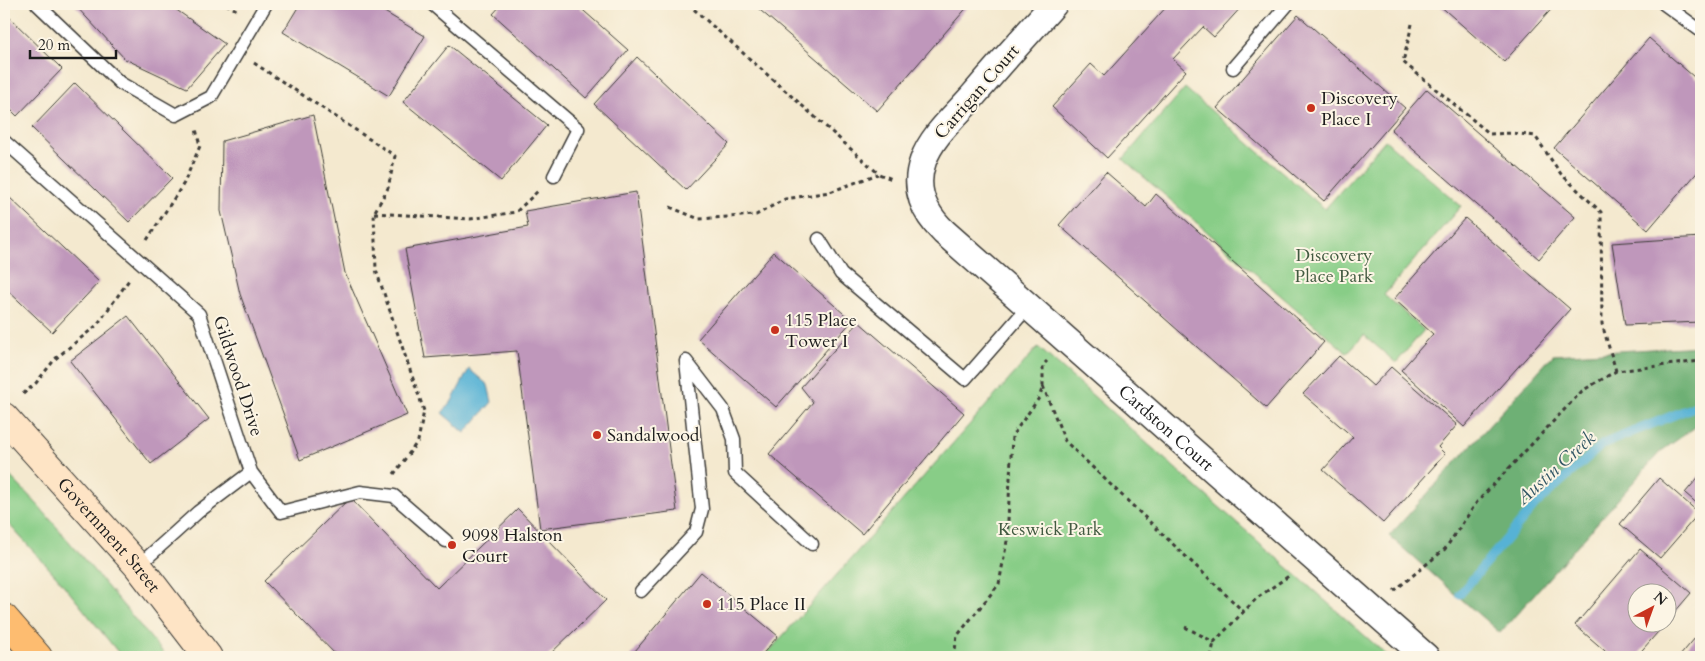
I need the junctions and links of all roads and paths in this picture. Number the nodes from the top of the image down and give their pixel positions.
1 (37, 4) edge
2 (266, 4) edge
3 (432, 4) edge
4 (688, 4) edge
5 (1054, 4) edge
6 (1288, 4) edge
7 (1664, 4) edge
8 (1412, 24) dead end
9 (1701, 31) edge
10 (236, 52) junction
11 (1233, 68) dead end
12 (4, 141) edge
13 (879, 174) junction
14 (554, 176) dead end
15 (919, 190) junction
16 (526, 202) dead end
17 (670, 206) dead end
18 (374, 213) junction
19 (818, 239) dead end
20 (1028, 306) junction
21 (1047, 361) dead end
22 (1701, 361) edge
23 (1616, 371) junction
24 (1042, 386) junction
25 (4, 417) edge
26 (251, 472) junction
27 (382, 495) junction
28 (446, 542) dead end
29 (812, 544) dead end
30 (138, 566) junction
31 (1290, 575) dead end
32 (641, 591) dead end
33 (1393, 592) dead end
34 (1244, 612) junction
35 (4, 618) edge
36 (1185, 627) dead end
37 (1214, 642) junction
38 (38, 657) edge
39 (208, 657) edge
40 (954, 657) edge
41 (1211, 657) edge
42 (1426, 657) edge

1 - 10 lane
2 - 10 lane
3 - 14 lane
4 - 13 path
5 - 15 street, Carrigan Court
6 - 11 lane
7 - 9 lane
8 - 23 path
10 - 18 path
12 - 26 lane, Gildwood Drive
13 - 15 path
13 - 17 path
15 - 20 street, Cardston Court
16 - 18 path
18 - 27 path
19 - 20 lane
20 - 42 street, Cardston Court
21 - 24 path
22 - 23 path
23 - 33 path
24 - 34 path
24 - 40 path
25 - 30 street, Government Street
26 - 27 lane, Gildwood Drive
26 - 30 lane
27 - 28 lane
29 - 32 lane
30 - 39 street, Government Street
31 - 34 path
34 - 37 path
35 - 38 highway
36 - 37 path
37 - 41 path

